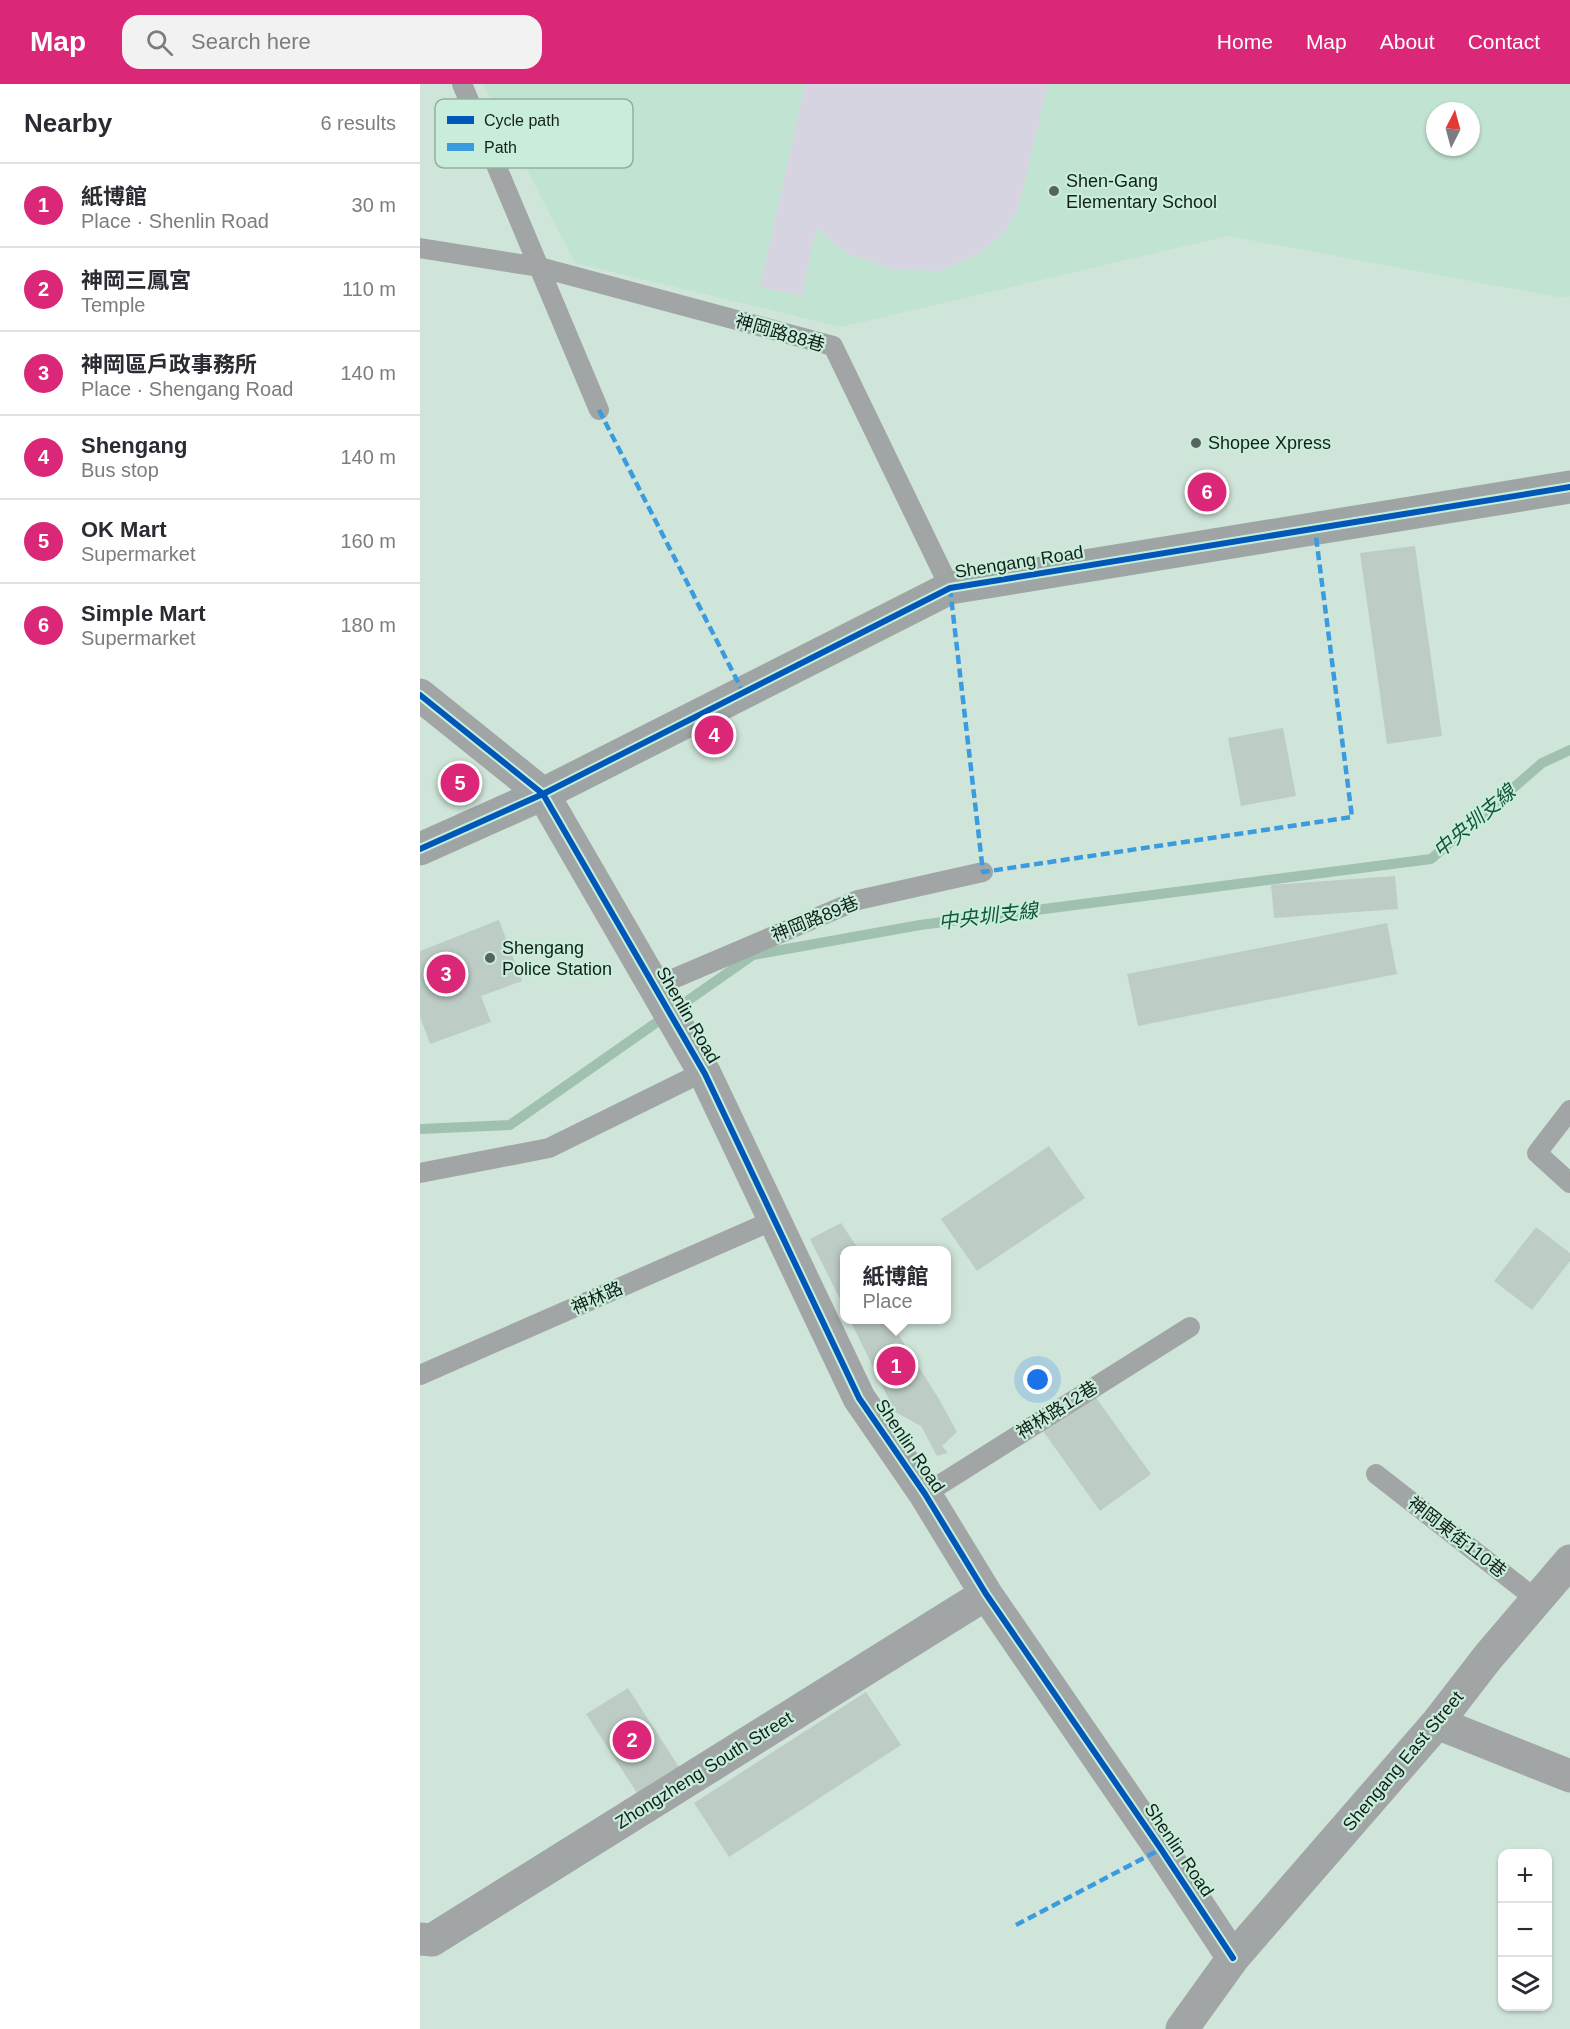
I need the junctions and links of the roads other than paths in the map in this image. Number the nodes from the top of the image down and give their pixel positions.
1 (462, 84) edge
2 (468, 99) edge
3 (497, 168) edge
4 (420, 248) edge
5 (539, 267) junction
6 (599, 410) dead end
7 (1570, 487) edge
8 (950, 588) junction
9 (420, 695) edge
10 (543, 794) junction
11 (420, 849) edge
12 (983, 872) dead end
13 (658, 993) junction
14 (705, 1074) junction
15 (1570, 1110) edge
16 (420, 1173) edge
17 (1570, 1183) edge
18 (774, 1220) junction
19 (1190, 1327) dead end
20 (420, 1376) edge
21 (1376, 1474) dead end
22 (925, 1494) junction
23 (1570, 1561) edge
24 (986, 1594) junction
25 (1537, 1600) junction
26 (1437, 1723) junction
27 (1570, 1776) edge
28 (420, 1939) edge
29 (1233, 1958) junction
30 (1182, 2029) edge

1 - 2 lane
3 - 5 lane
4 - 5 lane, 神岡路88巷
5 - 6 lane
5 - 8 lane, 神岡路88巷
7 - 8 street, Shengang Road
8 - 10 street, Shengang Road
9 - 10 street
10 - 11 street, Shengang Road
10 - 13 street, Shenlin Road
12 - 13 lane, 神岡路89巷
13 - 14 street, Shenlin Road
14 - 16 lane
14 - 18 street, Shenlin Road
15 - 17 lane
18 - 20 lane, 神林路
18 - 22 street, Shenlin Road
19 - 22 lane, 神林路12巷
21 - 25 lane, 神岡東街110巷
22 - 24 street, Shenlin Road
23 - 25 street, Shengang East Street
24 - 28 street, Zhongzheng South Street
24 - 29 street, Shenlin Road
25 - 26 street, Shengang East Street
26 - 27 street
26 - 29 street, Shengang East Street
29 - 30 street

